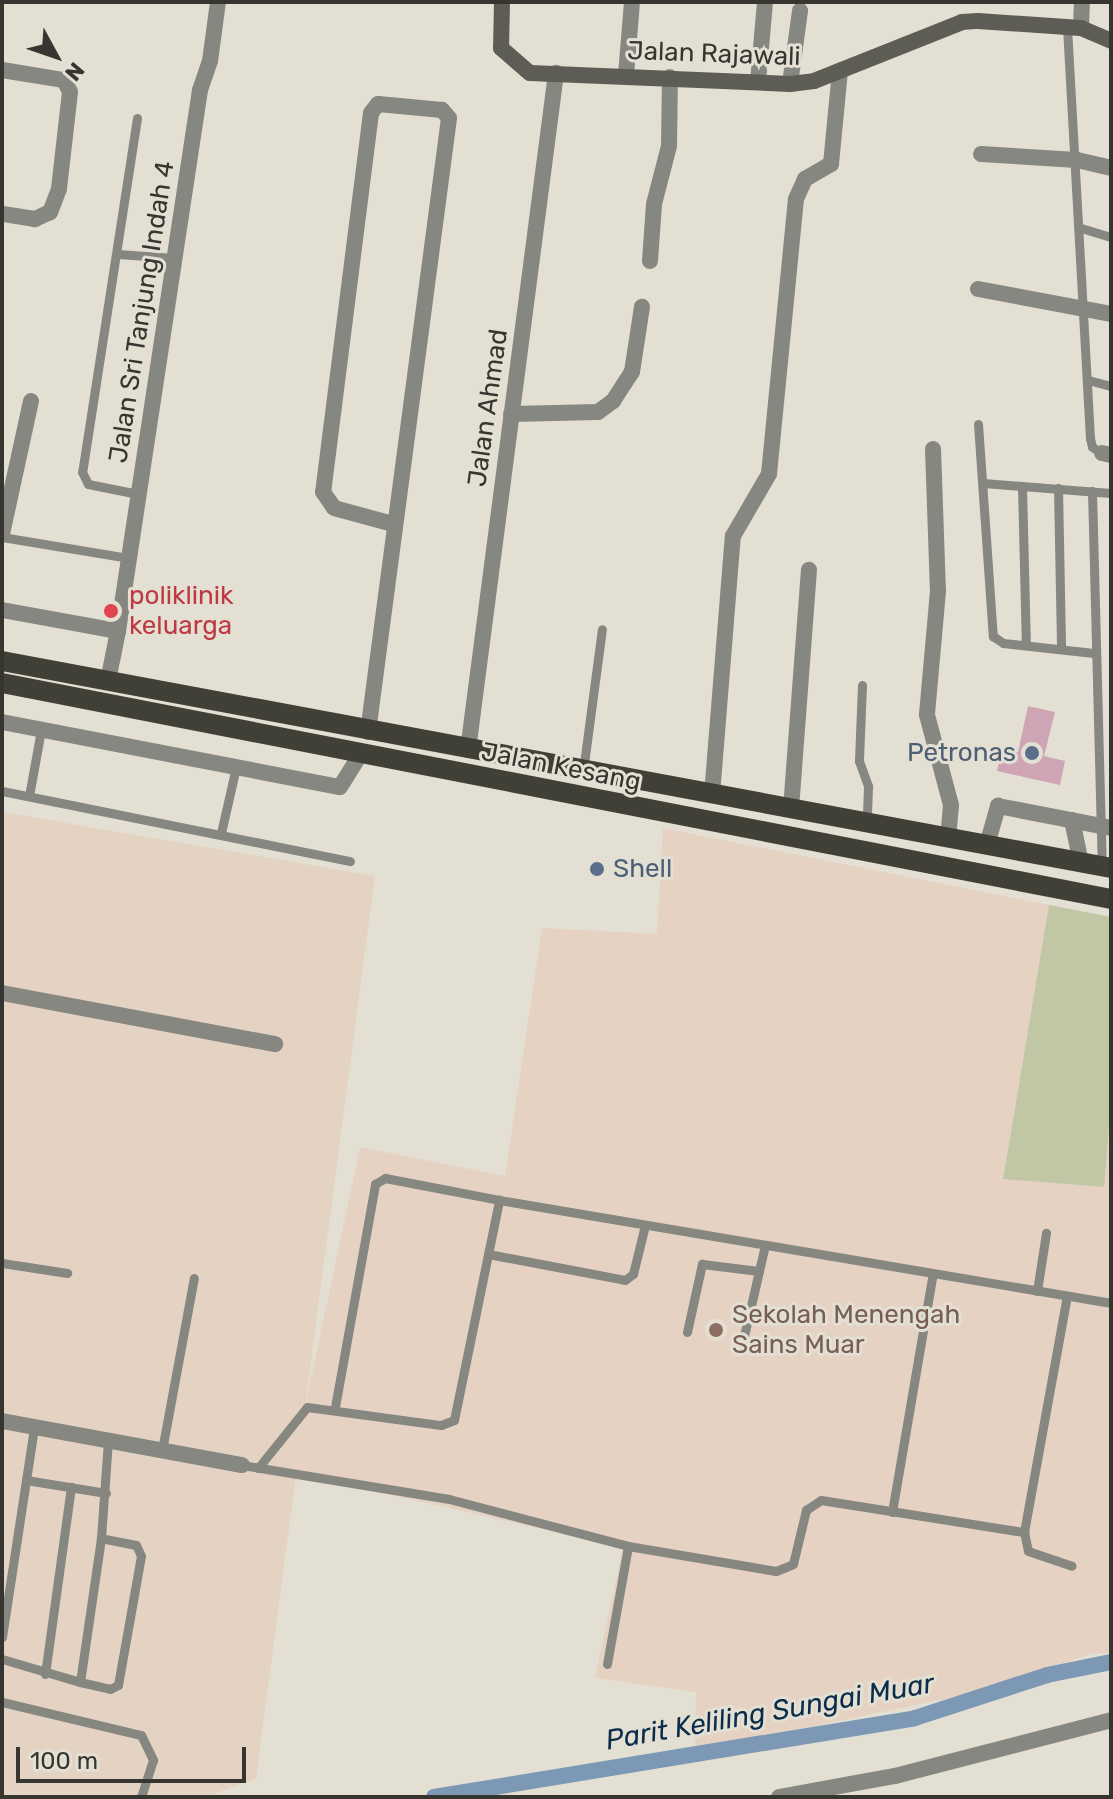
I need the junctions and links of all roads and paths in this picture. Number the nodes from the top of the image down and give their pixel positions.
1 (218, 2) edge
2 (502, 2) edge
3 (632, 2) edge
4 (765, 2) edge
5 (1082, 2) edge
6 (800, 11) dead end
7 (1074, 28) junction
8 (1111, 41) edge
9 (2, 70) edge
10 (840, 70) junction
11 (556, 73) junction
12 (626, 75) junction
13 (670, 77) junction
14 (758, 82) junction
15 (790, 84) junction
16 (137, 118) dead end
17 (981, 154) dead end
18 (1077, 160) junction
19 (1111, 168) edge
20 (2, 214) edge
21 (1081, 228) junction
22 (1111, 237) edge
23 (118, 254) junction
24 (174, 258) junction
25 (650, 261) dead end
26 (978, 289) dead end
27 (642, 307) dead end
28 (1083, 308) junction
29 (1111, 314) edge
30 (1088, 380) junction
31 (1111, 386) edge
32 (31, 401) dead end
33 (511, 414) junction
34 (978, 424) dead end
35 (933, 449) dead end
36 (1106, 454) edge
37 (983, 483) junction
38 (1022, 486) junction
39 (1058, 488) junction
40 (1092, 491) junction
41 (1111, 493) edge
42 (138, 494) junction
43 (393, 524) junction
44 (2, 535) edge
45 (129, 558) junction
46 (809, 570) dead end
47 (2, 610) edge
48 (602, 629) dead end
49 (118, 631) junction
50 (1026, 645) junction
51 (1061, 649) junction
52 (1093, 653) junction
53 (2, 661) edge
54 (108, 681) junction
55 (2, 683) edge
56 (862, 685) dead end
57 (2, 722) edge
58 (41, 730) junction
59 (368, 732) junction
60 (468, 750) junction
61 (357, 763) junction
62 (236, 767) junction
63 (583, 771) junction
64 (2, 791) edge
65 (712, 795) junction
66 (29, 796) junction
67 (791, 809) junction
68 (1072, 820) junction
69 (867, 823) junction
70 (1107, 827) edge
71 (221, 833) junction
72 (948, 838) junction
73 (987, 845) junction
74 (350, 861) dead end
75 (1081, 863) junction
76 (1106, 868) edge
77 (1111, 899) edge
78 (2, 993) edge
79 (275, 1044) dead end
80 (499, 1200) junction
81 (645, 1225) junction
82 (1046, 1233) dead end
83 (765, 1246) junction
84 (488, 1254) junction
85 (2, 1263) edge
86 (759, 1271) junction
87 (67, 1273) dead end
88 (933, 1273) junction
89 (194, 1278) dead end
90 (1037, 1291) junction
91 (1067, 1296) junction
92 (1111, 1303) edge
93 (687, 1332) dead end
94 (741, 1349) dead end
95 (335, 1407) junction
96 (2, 1421) edge
97 (34, 1427) junction
98 (108, 1441) junction
99 (162, 1450) junction
100 (250, 1466) junction
101 (26, 1480) junction
102 (71, 1487) junction
103 (106, 1493) junction
104 (892, 1512) junction
105 (1024, 1532) junction
106 (101, 1538) junction
107 (628, 1546) junction
108 (1072, 1566) dead end
109 (2, 1637) edge
110 (2, 1659) edge
111 (607, 1664) dead end
112 (45, 1674) junction
113 (80, 1682) junction
114 (2, 1702) edge
115 (1111, 1720) edge
116 (141, 1797) edge
117 (779, 1797) edge

1 - 24 street, Jalan Sri Tanjung Indah 4
2 - 11 street, Jalan Rajawali
3 - 12 street
4 - 14 street
5 - 7 street
6 - 15 street
7 - 8 street, Jalan Rajawali
7 - 10 street, Jalan Rajawali
7 - 18 lane
9 - 20 street
10 - 15 street, Jalan Rajawali
10 - 65 street
11 - 12 street, Jalan Rajawali
11 - 33 street, Jalan Ahmad
12 - 13 street, Jalan Rajawali
13 - 14 street, Jalan Rajawali
13 - 25 street
14 - 15 street, Jalan Rajawali
16 - 23 lane
17 - 18 street
18 - 19 street
18 - 21 lane
21 - 22 lane
21 - 28 lane
23 - 24 lane
23 - 42 lane
24 - 42 street, Jalan Sri Tanjung Indah 4
26 - 28 street
27 - 33 street
28 - 29 street
28 - 30 lane
30 - 31 lane
30 - 36 lane
32 - 44 street
33 - 60 street, Jalan Ahmad
34 - 37 lane
35 - 72 street
37 - 38 lane
37 - 50 lane
38 - 39 lane
38 - 50 lane
39 - 40 lane
39 - 51 lane
40 - 41 lane
40 - 52 lane
42 - 45 street, Jalan Sri Tanjung Indah 4
43 - 43 street
43 - 59 street
44 - 45 lane
45 - 49 street, Jalan Sri Tanjung Indah 4
46 - 67 street
47 - 49 street
48 - 63 lane
49 - 54 street, Jalan Sri Tanjung Indah 4
50 - 51 lane
51 - 52 lane
52 - 70 lane
53 - 54 main road, Jalan Kesang
54 - 59 main road, Jalan Kesang
55 - 61 main road, Jalan Kesang
56 - 69 lane
57 - 58 street
58 - 62 street
58 - 66 lane
59 - 60 main road, Jalan Kesang
60 - 63 main road, Jalan Kesang
61 - 62 street
61 - 77 main road, Jalan Kesang
62 - 71 lane
63 - 65 main road, Jalan Kesang
64 - 66 lane
65 - 67 main road, Jalan Kesang
66 - 71 lane
67 - 69 main road, Jalan Kesang
68 - 70 street
68 - 73 street
68 - 75 street
69 - 72 main road, Jalan Kesang
70 - 76 lane
71 - 74 lane
72 - 73 main road, Jalan Kesang
73 - 75 main road, Jalan Kesang
75 - 76 main road, Jalan Kesang
78 - 79 street
80 - 81 lane
80 - 84 lane
80 - 95 lane
81 - 83 lane
81 - 84 lane
82 - 90 lane
83 - 86 lane
83 - 88 lane
84 - 95 lane
85 - 87 lane
86 - 93 lane
86 - 94 lane
88 - 90 lane
88 - 104 lane
89 - 99 lane
90 - 91 lane
91 - 92 lane
91 - 105 lane
95 - 100 lane
96 - 97 street
97 - 98 street
97 - 101 lane
98 - 99 street
98 - 103 lane
99 - 100 street
100 - 107 lane
101 - 102 lane
101 - 109 lane
102 - 103 lane
102 - 112 lane
103 - 106 lane
104 - 105 lane
104 - 107 lane
105 - 108 lane
106 - 113 lane
106 - 113 lane
107 - 111 lane
110 - 112 lane
112 - 113 lane
114 - 116 lane
115 - 117 street

